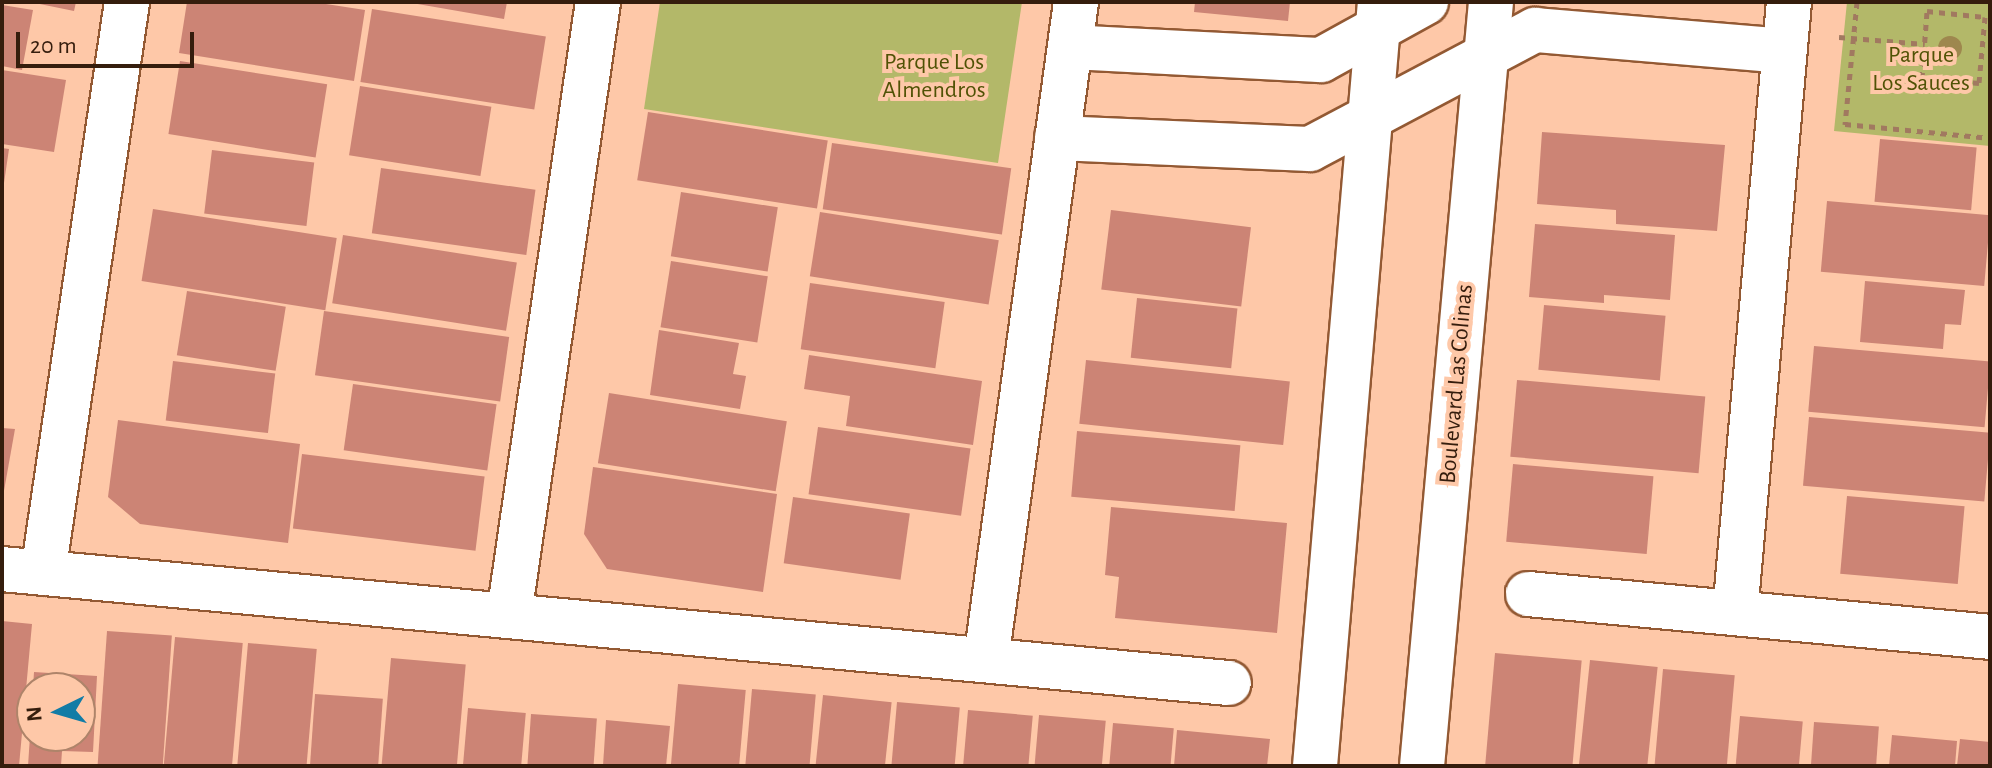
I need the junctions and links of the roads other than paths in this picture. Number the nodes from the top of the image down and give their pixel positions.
1 (127, 2) edge
2 (598, 2) edge
3 (1076, 2) edge
4 (1426, 2) edge
5 (1491, 2) edge
6 (1379, 15) edge
7 (1786, 29) edge
8 (1070, 47) junction
9 (1486, 60) junction
10 (1372, 117) junction
11 (1057, 138) junction
12 (23, 571) edge
13 (1528, 594) dead end
14 (1735, 613) junction
15 (509, 615) junction
16 (1990, 637) edge
17 (986, 660) junction
18 (1229, 683) dead end
19 (1315, 766) edge
20 (1422, 766) edge

1 - 12 street
2 - 15 street
3 - 8 street
4 - 6 street
5 - 9 street, Boulevard Las Colinas
6 - 8 street
6 - 10 street
7 - 9 street
7 - 14 street
8 - 11 street
9 - 10 street
9 - 20 street, Boulevard Las Colinas
10 - 11 street
10 - 19 street
11 - 17 street
12 - 15 street
13 - 14 street
14 - 16 street
15 - 17 street
17 - 18 street

